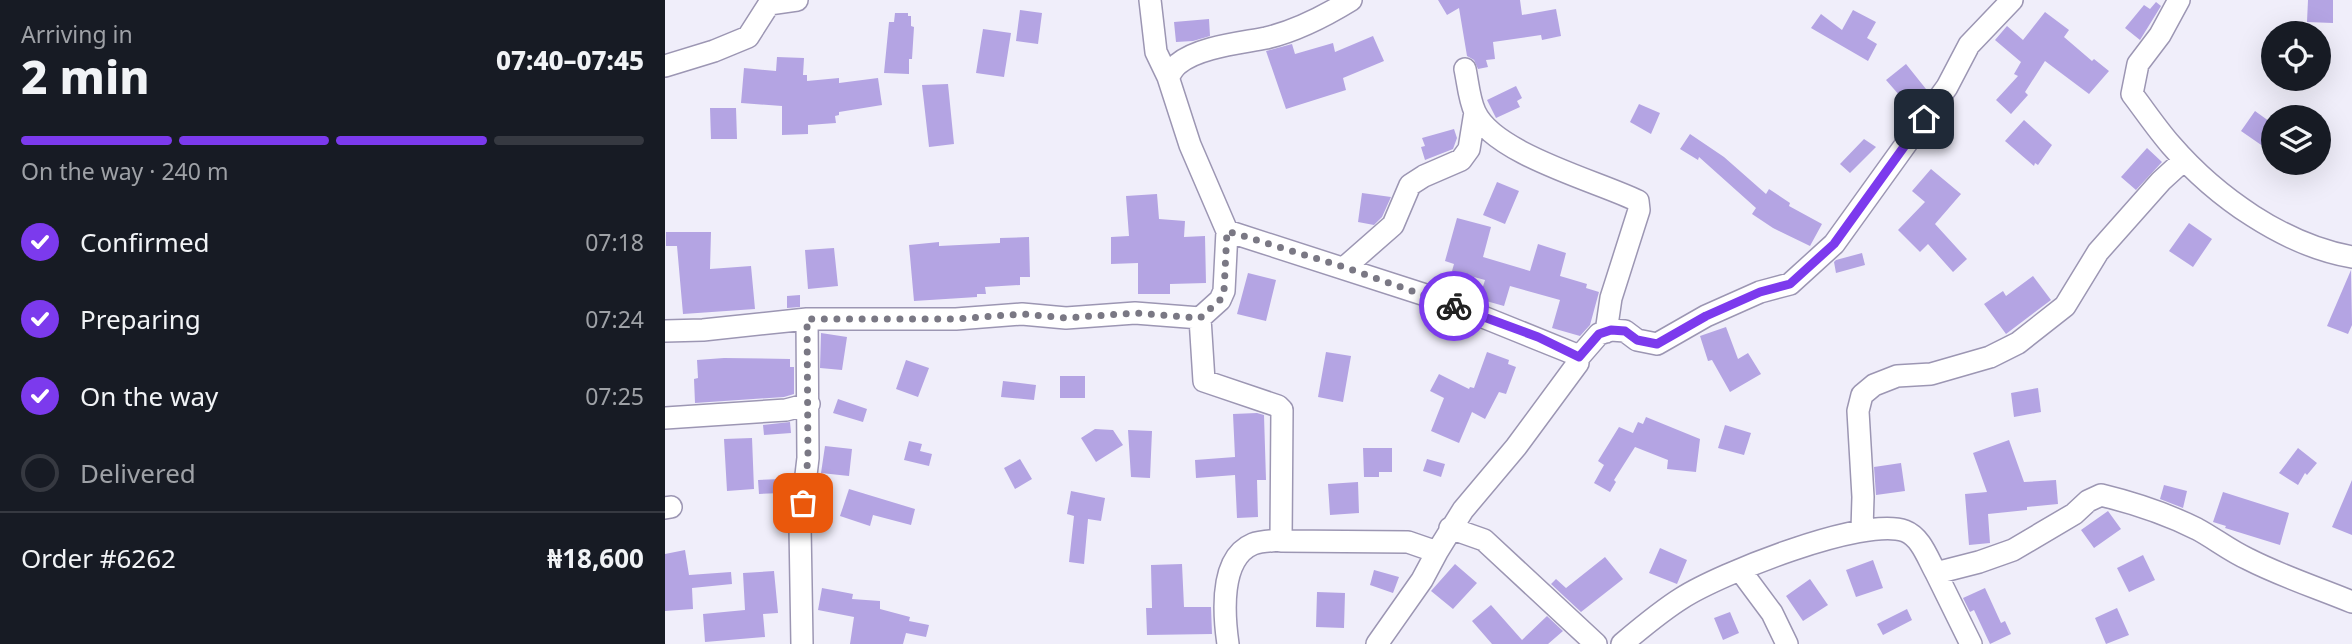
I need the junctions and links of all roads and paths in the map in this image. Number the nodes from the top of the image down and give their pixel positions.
1 (797, 0) edge
2 (1150, 0) edge
3 (1351, 0) edge
4 (2012, 0) edge
5 (2179, 0) edge
6 (665, 66) edge
7 (1465, 69) dead end
8 (1168, 77) junction
9 (1475, 113) junction
10 (2184, 160) junction
11 (1227, 231) junction
12 (2352, 257) edge
13 (1344, 268) junction
14 (1200, 318) junction
15 (807, 319) junction
16 (665, 331) edge
17 (1606, 332) junction
18 (1579, 357) junction
19 (809, 404) junction
20 (665, 418) edge
21 (1450, 528) junction
22 (1862, 530) junction
23 (1280, 540) junction
24 (1437, 552) junction
25 (1740, 570) junction
26 (1936, 573) junction
27 (2352, 602) edge
28 (801, 644) edge
29 (1228, 644) edge
30 (1377, 644) edge
31 (1596, 644) edge
32 (1622, 644) edge
33 (1787, 644) edge
34 (1971, 644) edge

1 - 6 street
2 - 8 street
3 - 8 street
4 - 17 street
5 - 10 street
7 - 9 street
8 - 11 street
9 - 13 street
9 - 17 street
10 - 12 street
10 - 22 street
11 - 13 street
11 - 14 street
13 - 18 street
14 - 15 street
14 - 23 street
15 - 16 street
15 - 19 street
17 - 18 street
18 - 21 street
19 - 20 street
19 - 28 street
21 - 24 street
21 - 31 street
22 - 25 street
22 - 26 street
23 - 24 street
23 - 29 street
24 - 30 street
25 - 32 street
25 - 33 street
26 - 27 street
26 - 34 street

